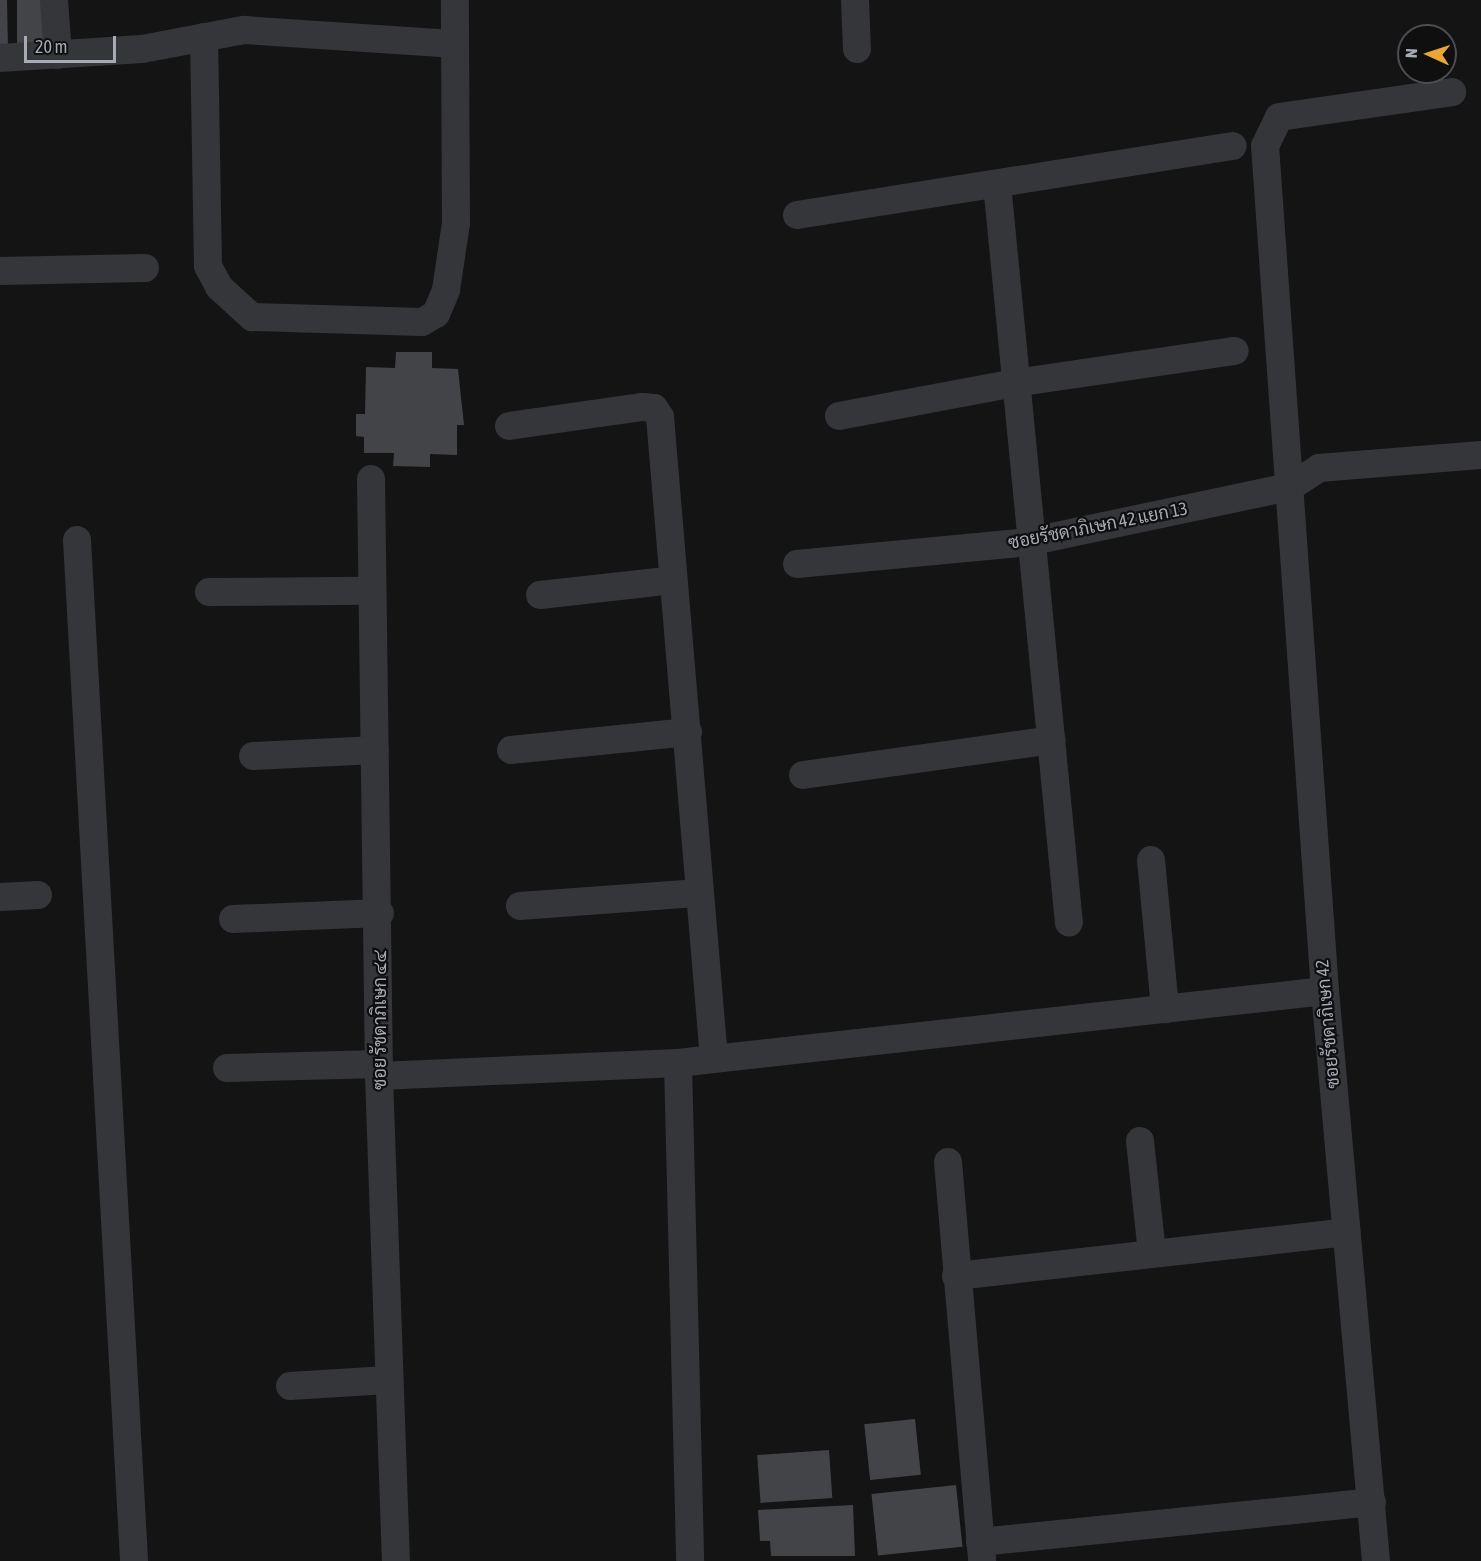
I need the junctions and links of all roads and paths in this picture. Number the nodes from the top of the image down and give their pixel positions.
1 (54, 0) edge
2 (455, 0) edge
3 (855, 0) edge
4 (204, 37) junction
5 (453, 44) junction
6 (857, 49) dead end
7 (58, 55) junction
8 (0, 58) edge
9 (1452, 92) dead end
10 (1233, 146) dead end
11 (997, 183) junction
12 (797, 215) dead end
13 (145, 268) dead end
14 (0, 271) edge
15 (1235, 351) dead end
16 (1015, 382) junction
17 (838, 416) dead end
18 (509, 426) dead end
19 (1481, 455) edge
20 (371, 479) dead end
21 (1290, 487) junction
22 (77, 540) dead end
23 (1028, 542) junction
24 (797, 564) dead end
25 (673, 580) junction
26 (372, 591) junction
27 (208, 592) dead end
28 (540, 595) dead end
29 (688, 732) junction
30 (1053, 740) junction
31 (375, 750) junction
32 (511, 750) dead end
33 (253, 756) dead end
34 (803, 776) dead end
35 (1150, 860) dead end
36 (696, 893) junction
37 (38, 895) dead end
38 (0, 897) edge
39 (520, 906) dead end
40 (380, 913) junction
41 (233, 919) dead end
42 (1069, 923) dead end
43 (1325, 991) junction
44 (1166, 1009) junction
45 (714, 1059) junction
46 (678, 1063) junction
47 (227, 1068) dead end
48 (379, 1070) junction
49 (1140, 1141) dead end
50 (948, 1162) dead end
51 (1347, 1232) junction
52 (1152, 1254) junction
53 (956, 1276) junction
54 (387, 1380) junction
55 (291, 1386) dead end
56 (1372, 1502) junction
57 (981, 1552) edge
58 (134, 1561) edge
59 (396, 1561) edge
60 (690, 1561) edge
61 (1376, 1561) edge

1 - 7 street
2 - 5 street
3 - 6 street
4 - 5 street
4 - 5 street
4 - 7 street
7 - 8 street
9 - 21 street, ซอยรัชดาภิเษก 42
10 - 11 street
11 - 12 street
11 - 16 street
13 - 14 street
15 - 16 street
16 - 17 street
16 - 23 street
18 - 25 street
19 - 21 street
20 - 26 street, ซอย รัชดาภิเษก ๔๔
21 - 23 street, ซอยรัชดาภิเษก 42 แยก 13
21 - 43 street, ซอยรัชดาภิเษก 42
22 - 58 street
23 - 24 street, ซอยรัชดาภิเษก 42 แยก 13
23 - 30 street
25 - 28 street
25 - 29 street
26 - 27 street
26 - 31 street, ซอย รัชดาภิเษก ๔๔
29 - 32 street
29 - 36 street
30 - 34 street
30 - 42 street
31 - 33 street
31 - 40 street, ซอย รัชดาภิเษก ๔๔
35 - 44 street
36 - 39 street
36 - 45 street
37 - 38 street
40 - 41 street
40 - 48 street, ซอย รัชดาภิเษก ๔๔
43 - 44 street
43 - 51 street, ซอยรัชดาภิเษก 42
44 - 45 street
45 - 46 street
46 - 48 street
46 - 60 street
47 - 48 street
48 - 54 street, ซอย รัชดาภิเษก ๔๔
49 - 52 street
50 - 53 street
51 - 52 street
51 - 56 street, ซอยรัชดาภิเษก 42
52 - 53 street
53 - 57 street
54 - 55 street
54 - 59 street, ซอย รัชดาภิเษก ๔๔
56 - 57 street
56 - 61 street, ซอยรัชดาภิเษก 42

